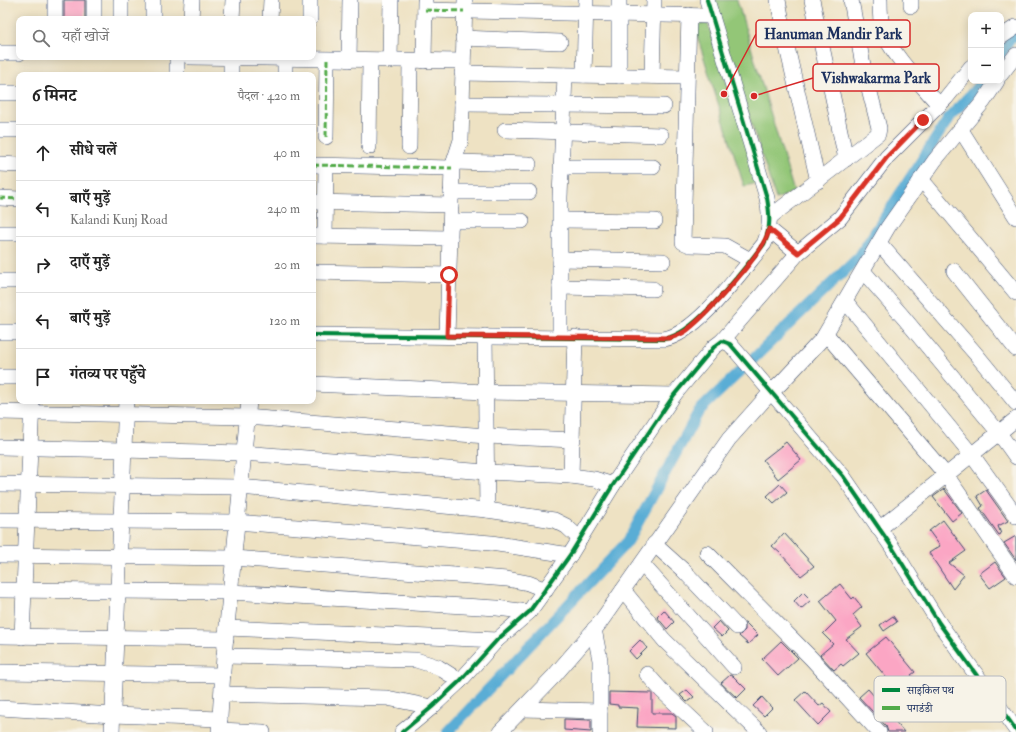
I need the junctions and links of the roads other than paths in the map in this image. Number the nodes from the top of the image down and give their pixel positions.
1 (55, 0) edge
2 (94, 0) edge
3 (121, 0) edge
4 (153, 0) edge
5 (192, 0) edge
6 (233, 0) edge
7 (271, 0) edge
8 (310, 0) edge
9 (350, 0) edge
10 (391, 0) edge
11 (707, 0) edge
12 (778, 0) edge
13 (812, 0) edge
14 (851, 0) edge
15 (880, 0) edge
16 (425, 5) edge
17 (465, 6) edge
18 (585, 7) edge
19 (619, 7) edge
20 (654, 7) edge
21 (688, 15) junction
22 (55, 16) edge
23 (94, 16) edge
24 (121, 16) edge
25 (153, 16) edge
26 (191, 16) edge
27 (232, 16) edge
28 (270, 16) edge
29 (310, 16) edge
30 (712, 16) junction
31 (1016, 27) edge
32 (1004, 35) edge
33 (464, 38) junction
34 (560, 42) dead end
35 (0, 53) edge
36 (16, 53) edge
37 (1016, 55) edge
38 (316, 59) edge
39 (177, 60) edge
40 (231, 60) edge
41 (285, 60) edge
42 (327, 60) junction
43 (349, 60) junction
44 (370, 61) junction
45 (390, 61) junction
46 (417, 61) junction
47 (462, 67) junction
48 (1004, 70) edge
49 (968, 71) edge
50 (177, 72) edge
51 (231, 72) edge
52 (285, 72) edge
53 (565, 75) junction
54 (584, 75) junction
55 (619, 76) junction
56 (652, 76) junction
57 (687, 77) junction
58 (994, 84) edge
59 (0, 93) edge
60 (16, 93) edge
61 (462, 104) junction
62 (939, 105) junction
63 (564, 106) junction
64 (664, 106) dead end
65 (0, 130) edge
66 (16, 130) edge
67 (505, 130) dead end
68 (960, 130) junction
69 (563, 132) junction
70 (661, 134) dead end
71 (326, 137) dead end
72 (369, 147) dead end
73 (409, 147) dead end
74 (846, 159) junction
75 (0, 164) edge
76 (529, 164) dead end
77 (16, 165) edge
78 (453, 165) junction
79 (319, 166) edge
80 (562, 167) junction
81 (653, 168) dead end
82 (921, 179) junction
83 (818, 181) junction
84 (529, 192) dead end
85 (0, 198) edge
86 (16, 198) edge
87 (451, 199) junction
88 (319, 202) edge
89 (1016, 218) edge
90 (561, 220) junction
91 (451, 221) junction
92 (522, 221) dead end
93 (655, 221) dead end
94 (770, 223) junction
95 (0, 233) edge
96 (16, 233) edge
97 (319, 236) edge
98 (450, 238) junction
99 (879, 243) junction
100 (798, 253) junction
101 (560, 259) junction
102 (750, 260) junction
103 (663, 261) dead end
104 (863, 271) junction
105 (954, 271) dead end
106 (316, 272) edge
107 (449, 275) junction
108 (0, 281) edge
109 (16, 281) edge
110 (560, 287) junction
111 (653, 289) dead end
112 (1016, 293) edge
113 (846, 302) junction
114 (0, 332) edge
115 (16, 332) edge
116 (826, 334) junction
117 (316, 335) edge
118 (447, 336) junction
119 (485, 336) junction
120 (560, 337) junction
121 (575, 337) junction
122 (722, 342) junction
123 (1016, 349) edge
124 (0, 377) edge
125 (16, 377) edge
126 (316, 384) edge
127 (485, 392) junction
128 (771, 392) junction
129 (574, 394) junction
130 (674, 395) junction
131 (1016, 403) edge
132 (249, 404) edge
133 (32, 407) edge
134 (126, 408) edge
135 (0, 412) edge
136 (247, 417) junction
137 (1016, 419) edge
138 (999, 433) junction
139 (486, 436) junction
140 (573, 440) junction
141 (0, 448) edge
142 (30, 448) junction
143 (124, 450) junction
144 (243, 453) junction
145 (972, 455) junction
146 (1016, 457) edge
147 (486, 472) junction
148 (946, 475) junction
149 (571, 476) junction
150 (0, 484) edge
151 (29, 484) junction
152 (123, 485) junction
153 (612, 485) junction
154 (240, 487) junction
155 (487, 510) junction
156 (1016, 516) edge
157 (0, 520) edge
158 (27, 521) junction
159 (121, 522) junction
160 (236, 522) junction
161 (879, 529) junction
162 (580, 539) junction
163 (654, 544) junction
164 (707, 553) dead end
165 (0, 555) edge
166 (26, 555) junction
167 (570, 555) junction
168 (120, 556) junction
169 (233, 558) junction
170 (642, 564) junction
171 (1016, 576) edge
172 (0, 590) edge
173 (25, 590) junction
174 (546, 590) junction
175 (623, 590) junction
176 (118, 591) junction
177 (230, 592) junction
178 (529, 612) junction
179 (737, 627) dead end
180 (594, 629) junction
181 (226, 634) junction
182 (0, 636) edge
183 (22, 637) junction
184 (116, 638) junction
185 (496, 640) junction
186 (224, 656) junction
187 (734, 667) dead end
188 (0, 672) edge
189 (115, 674) junction
190 (647, 674) dead end
191 (223, 675) junction
192 (977, 676) edge
193 (460, 681) junction
194 (222, 694) junction
195 (432, 707) junction
196 (0, 708) edge
197 (523, 709) junction
198 (600, 711) junction
199 (113, 716) junction
200 (1006, 716) edge
201 (220, 727) edge
202 (1016, 730) edge
203 (112, 732) edge
204 (263, 732) edge
205 (402, 732) edge
206 (500, 732) edge
207 (600, 732) edge
208 (706, 732) edge
209 (759, 732) edge
210 (879, 732) edge

1 - 22 street
2 - 23 street
3 - 24 street
4 - 25 street
5 - 26 street
6 - 27 street
7 - 28 street
8 - 29 street
9 - 43 street
10 - 45 street
11 - 30 street
12 - 83 street
13 - 74 street
14 - 74 street
15 - 62 street
16 - 17 street
16 - 46 street
17 - 18 street
17 - 33 street
18 - 19 street
18 - 54 street
19 - 20 street
19 - 55 street
20 - 21 street
20 - 56 street
21 - 30 street
21 - 57 street
30 - 94 street
31 - 32 street
33 - 34 street
33 - 47 street
35 - 36 street
37 - 48 street
38 - 42 street
39 - 50 street
40 - 51 street
41 - 52 street
42 - 43 street
42 - 71 street
43 - 44 street
44 - 45 street
44 - 72 street
45 - 46 street
46 - 47 street
46 - 73 street
47 - 53 street
47 - 61 street
49 - 62 street
53 - 54 street
53 - 63 street
54 - 55 street
55 - 56 street
56 - 57 street
57 - 102 street
58 - 68 street
59 - 60 street
61 - 63 street
61 - 78 street
62 - 100 street
63 - 64 street
63 - 69 street
65 - 66 street
67 - 69 street
68 - 82 street
68 - 89 street
69 - 70 street
69 - 80 street
74 - 83 street
75 - 77 street
76 - 78 street
78 - 79 street
78 - 87 street
79 - 88 street
80 - 81 street
80 - 90 street
82 - 99 street
82 - 112 street
83 - 94 street
84 - 87 street
85 - 86 street
87 - 88 street
87 - 91 street
88 - 97 street
90 - 93 street
90 - 101 street
91 - 92 street
91 - 98 street
94 - 100 street
94 - 102 street
95 - 96 street
97 - 98 street
98 - 107 street
99 - 104 street
99 - 131 street
100 - 122 street
101 - 103 street
101 - 110 street
102 - 121 street
104 - 113 street
104 - 138 street
105 - 123 street
106 - 107 street
107 - 118 street
108 - 109 street
110 - 111 street
110 - 120 street
113 - 116 street
113 - 145 street
114 - 115 street
116 - 128 street
116 - 148 street
117 - 118 street
118 - 119 street
119 - 120 street
119 - 127 street
120 - 121 street
121 - 129 street
122 - 128 street
122 - 130 street
124 - 125 street
126 - 127 street
127 - 129 street
127 - 139 street
128 - 161 street
128 - 163 street
129 - 130 street
129 - 140 street
130 - 153 street
132 - 136 street
133 - 134 street
133 - 135 street
133 - 142 street
134 - 136 street
134 - 143 street
136 - 139 street
136 - 144 street
137 - 138 street
138 - 145 street
138 - 146 street
139 - 140 street
139 - 147 street
140 - 149 street
141 - 142 street
142 - 143 street
142 - 151 street
143 - 144 street
143 - 152 street
144 - 147 street
144 - 154 street
145 - 148 street
145 - 156 street
147 - 149 street
147 - 155 street
148 - 161 street
148 - 171 street
149 - 153 street
150 - 151 street
151 - 152 street
151 - 158 street
152 - 154 street
152 - 159 street
153 - 162 street
154 - 155 street
154 - 160 street
155 - 162 street
157 - 158 street
158 - 159 street
158 - 166 street
159 - 160 street
159 - 168 street
160 - 167 street
160 - 169 street
161 - 192 street
162 - 167 street
163 - 170 street
163 - 179 street
164 - 210 street
165 - 166 street
166 - 168 street
166 - 173 street
167 - 174 street
168 - 169 street
168 - 176 street
169 - 174 street
169 - 177 street
170 - 175 street
170 - 187 street
172 - 173 street
173 - 176 street
173 - 183 street
174 - 178 street
175 - 180 street
175 - 209 street
176 - 177 street
176 - 184 street
177 - 178 street
177 - 181 street
178 - 185 street
180 - 197 street
180 - 198 street
181 - 184 street
181 - 185 street
181 - 186 street
182 - 183 street
183 - 184 street
184 - 189 street
185 - 193 street
186 - 191 street
186 - 193 street
188 - 189 street
189 - 191 street
189 - 199 street
190 - 208 street
191 - 194 street
193 - 195 street
194 - 195 street
194 - 201 street
195 - 205 street
196 - 199 street
197 - 198 street
197 - 206 street
198 - 207 street
199 - 201 street
199 - 203 street
200 - 202 street
201 - 204 street

